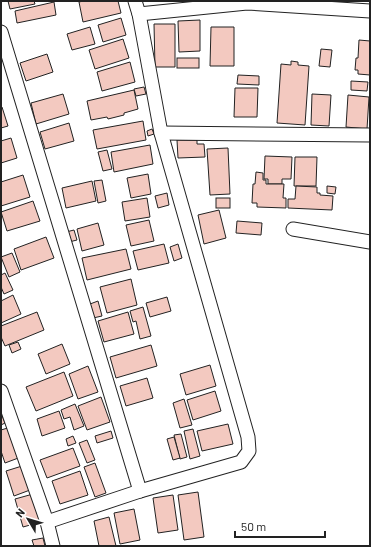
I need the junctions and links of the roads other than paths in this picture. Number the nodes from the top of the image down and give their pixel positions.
1 (135, 1) edge
2 (247, 2) edge
3 (370, 11) edge
4 (139, 14) junction
5 (1, 32) edge
6 (161, 133) junction
7 (370, 135) edge
8 (293, 229) dead end
9 (370, 242) edge
10 (1, 391) edge
11 (140, 491) junction
12 (47, 522) junction
13 (53, 546) edge

1 - 4 street
2 - 3 street
2 - 4 street
4 - 6 street
5 - 11 street
6 - 7 street
6 - 11 street
8 - 9 street
10 - 12 street
11 - 12 street
12 - 13 street

